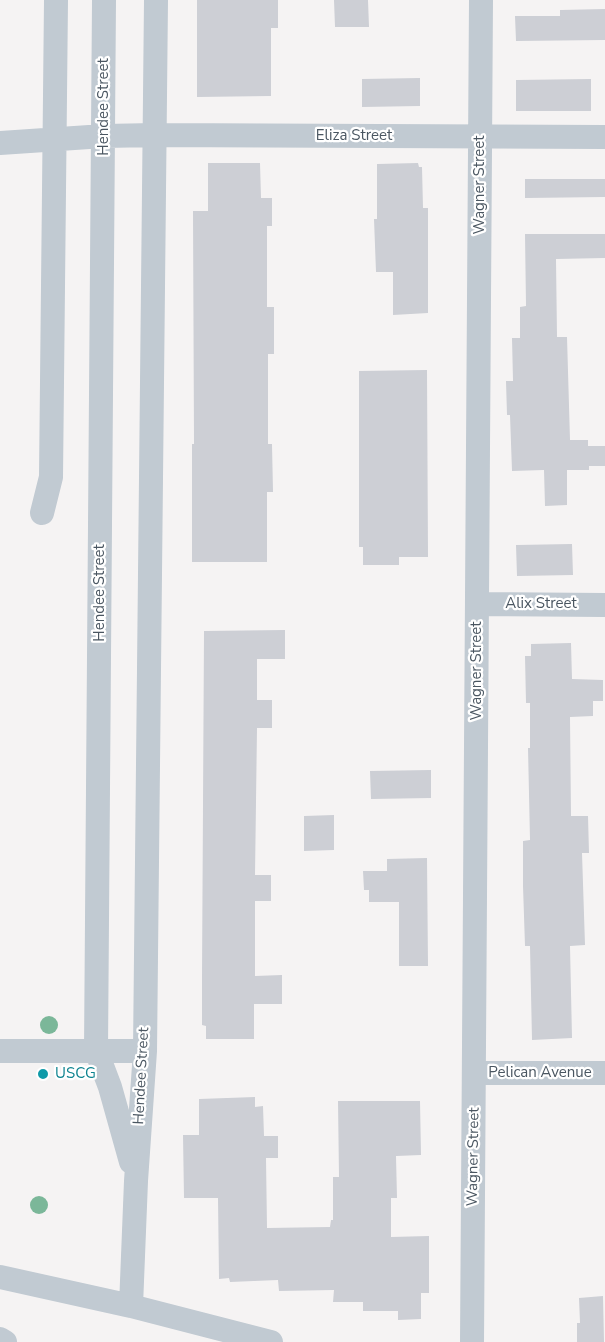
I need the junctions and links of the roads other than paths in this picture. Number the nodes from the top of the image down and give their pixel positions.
1 (56, 0) edge
2 (104, 0) edge
3 (156, 0) edge
4 (481, 0) edge
5 (155, 135) junction
6 (104, 136) junction
7 (480, 136) junction
8 (605, 137) edge
9 (54, 141) junction
10 (0, 143) edge
11 (42, 513) dead end
12 (477, 604) junction
13 (605, 605) edge
14 (96, 1050) junction
15 (0, 1051) edge
16 (145, 1051) junction
17 (475, 1073) junction
18 (605, 1073) edge
19 (136, 1181) junction
20 (0, 1277) edge
21 (131, 1306) junction
22 (0, 1339) edge
23 (5, 1342) edge
24 (271, 1342) edge
25 (472, 1342) edge

1 - 9 street
2 - 6 street, Hendee Street
3 - 5 street, Hendee Street
4 - 7 street, Wagner Street
5 - 6 street, Eliza Street
5 - 7 street, Eliza Street
5 - 16 street, Hendee Street
6 - 9 street, Eliza Street
6 - 14 street, Hendee Street
7 - 8 street, Eliza Street
7 - 12 street, Wagner Street
9 - 10 street, Eliza Street
9 - 11 street
12 - 13 street, Alix Street
12 - 17 street, Wagner Street
14 - 15 street
14 - 16 street
14 - 19 street, Hendee Street
16 - 19 street, Hendee Street
17 - 18 street, Pelican Avenue
17 - 25 street, Wagner Street
19 - 21 street, Hendee Street
20 - 21 street
21 - 24 street
22 - 23 street

